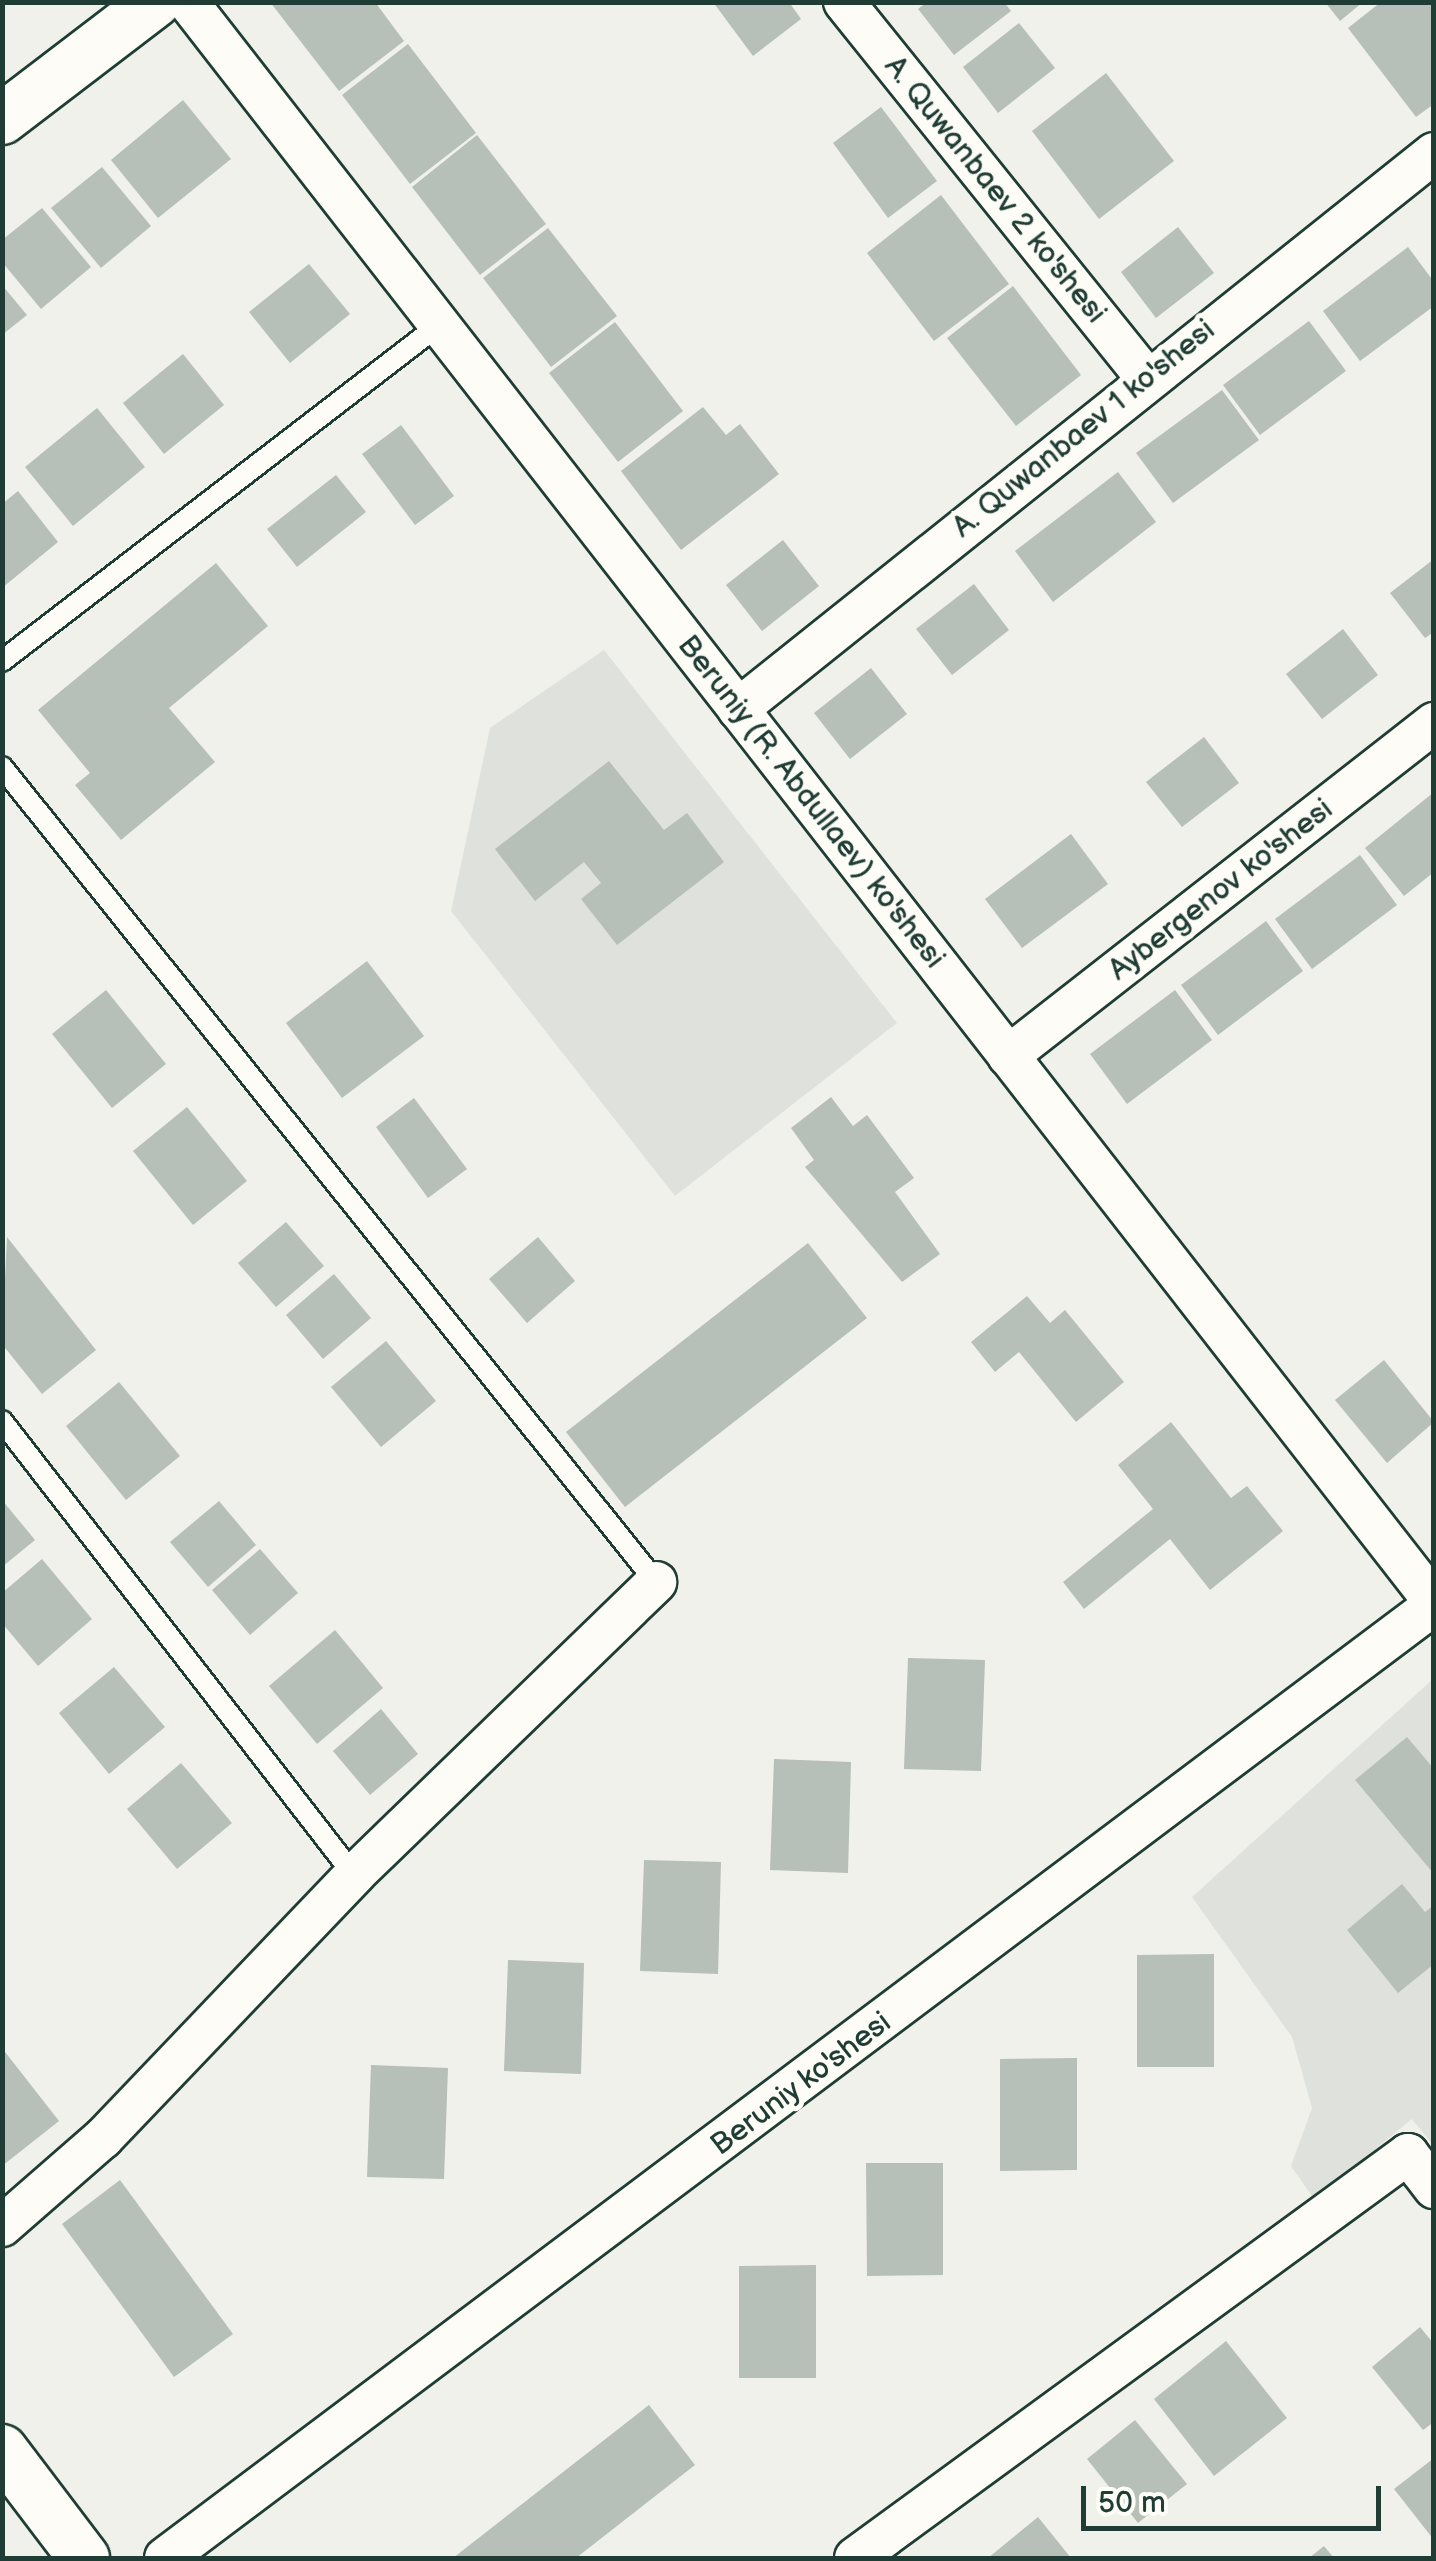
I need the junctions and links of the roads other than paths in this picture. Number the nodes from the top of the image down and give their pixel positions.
1 (154, 2) edge
2 (188, 2) edge
3 (844, 2) edge
4 (2, 119) edge
5 (1434, 153) edge
6 (439, 325) junction
7 (1146, 378) junction
8 (2, 661) edge
9 (738, 708) junction
10 (1434, 723) edge
11 (2, 767) edge
12 (1008, 1056) junction
13 (2, 1421) edge
14 (656, 1582) joint
15 (1434, 1604) edge
16 (354, 1876) junction
17 (1434, 2188) edge
18 (2, 2226) edge
19 (2, 2450) edge
20 (84, 2558) edge
21 (165, 2558) edge
22 (855, 2558) edge

1 - 4 street
2 - 6 street, Beruniy (R. Abdullaev) ko'shesi
3 - 7 street, A. Quwanbaev 2 ko'shesi
5 - 7 street, A. Quwanbaev 1 ko'shesi
6 - 8 lane
6 - 9 street, Beruniy (R. Abdullaev) ko'shesi
7 - 9 street, A. Quwanbaev 1 ko'shesi
9 - 12 street, Beruniy (R. Abdullaev) ko'shesi
10 - 12 street, Aybergenov ko'shesi
11 - 14 lane
12 - 15 street, Beruniy (R. Abdullaev) ko'shesi
13 - 16 lane
14 - 16 street
15 - 21 street, Beruniy ko'shesi
16 - 18 street
17 - 22 street
19 - 20 street

